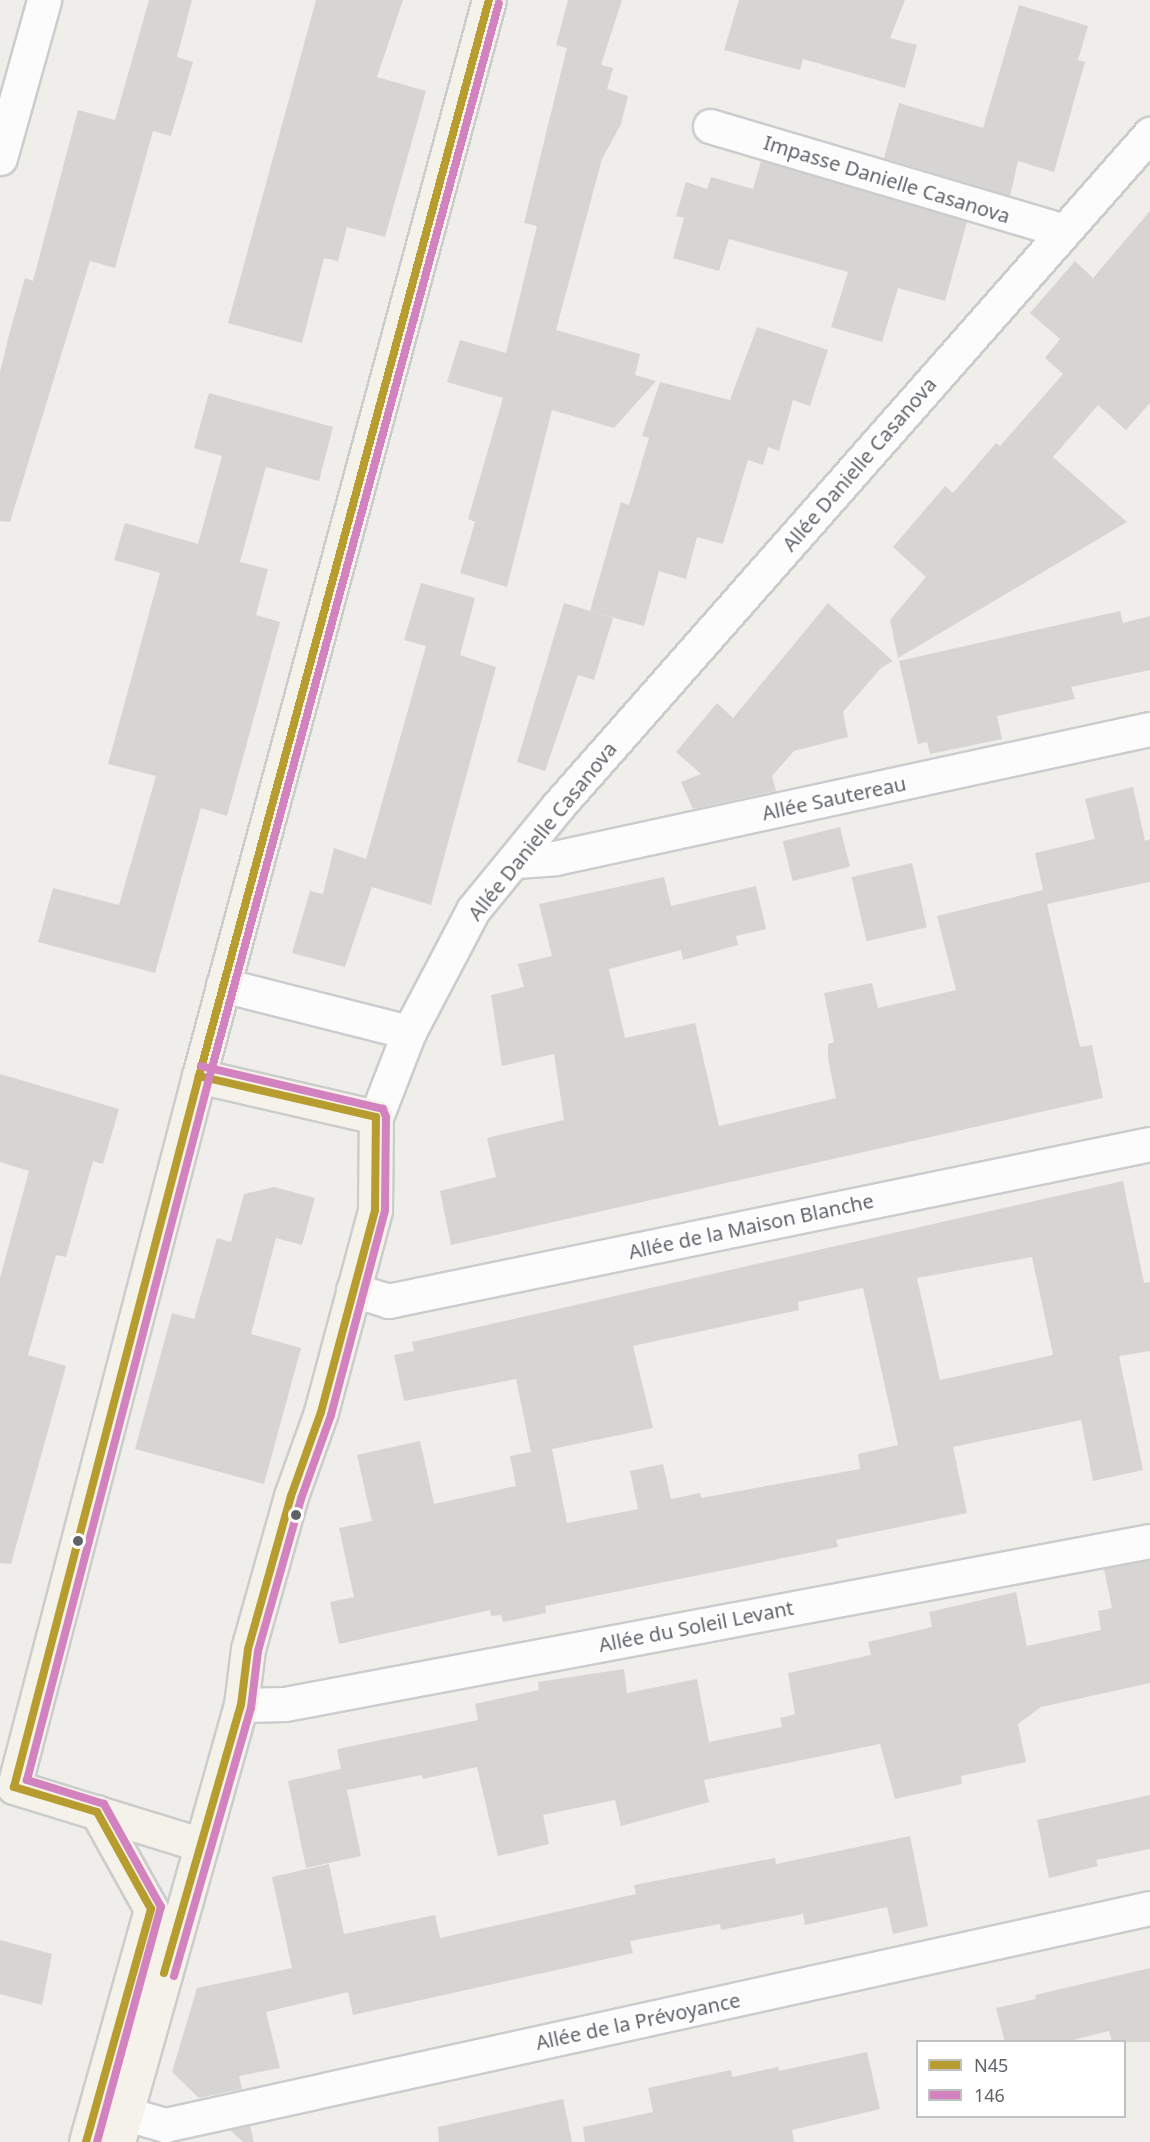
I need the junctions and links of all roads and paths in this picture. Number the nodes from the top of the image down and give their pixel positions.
1 (44, 0) edge
2 (489, 0) edge
3 (710, 126) dead end
4 (1150, 134) edge
5 (0, 158) edge
6 (1064, 231) junction
7 (1150, 729) edge
8 (516, 861) junction
9 (223, 986) junction
10 (409, 1032) junction
11 (199, 1076) junction
12 (376, 1117) junction
13 (1150, 1144) edge
14 (353, 1290) junction
15 (1150, 1541) edge
16 (241, 1705) junction
17 (97, 1812) junction
18 (199, 1844) junction
19 (1150, 1908) edge
20 (123, 2128) edge
21 (86, 2142) edge

1 - 5 street
2 - 9 main road
3 - 6 street, Impasse Danielle Casanova
4 - 6 street, Allée Danielle Casanova
6 - 8 street, Allée Danielle Casanova
7 - 8 street, Allée Sautereau
8 - 10 street, Allée Danielle Casanova
9 - 10 street
9 - 11 main road
10 - 12 street, Allée Danielle Casanova
11 - 12 main road
11 - 17 main road
12 - 14 main road, Allée Danielle Casanova
13 - 14 street, Allée de la Maison Blanche
14 - 16 main road, Allée Danielle Casanova
15 - 16 street, Allée du Soleil Levant
16 - 18 main road, Allée Danielle Casanova
17 - 18 main road
17 - 21 main road
18 - 20 main road, Allée Danielle Casanova
19 - 20 street, Allée de la Prévoyance

